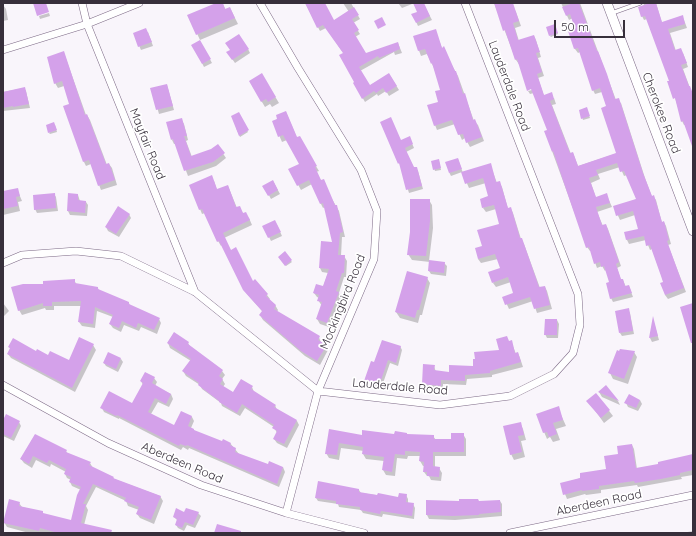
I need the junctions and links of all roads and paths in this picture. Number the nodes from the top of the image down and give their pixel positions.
1 (82, 3) edge
2 (139, 3) edge
3 (260, 3) edge
4 (465, 3) edge
5 (607, 3) edge
6 (640, 3) edge
7 (611, 14) junction
8 (87, 24) junction
9 (3, 50) edge
10 (693, 231) edge
11 (3, 263) edge
12 (195, 292) junction
13 (3, 385) edge
14 (318, 391) junction
15 (693, 494) edge
16 (286, 513) junction
17 (364, 533) edge
18 (510, 533) edge

1 - 8 street, Mayfair Road
2 - 8 street
3 - 14 street, Mockingbird Road
4 - 14 street, Lauderdale Road
5 - 7 street, Cherokee Road
6 - 7 lane
7 - 10 street, Cherokee Road
8 - 9 street
8 - 12 street, Mayfair Road
11 - 12 street
12 - 14 street
13 - 16 street, Aberdeen Road
14 - 16 street, Mockingbird Road
15 - 18 street, Aberdeen Road
16 - 17 street, Aberdeen Road

